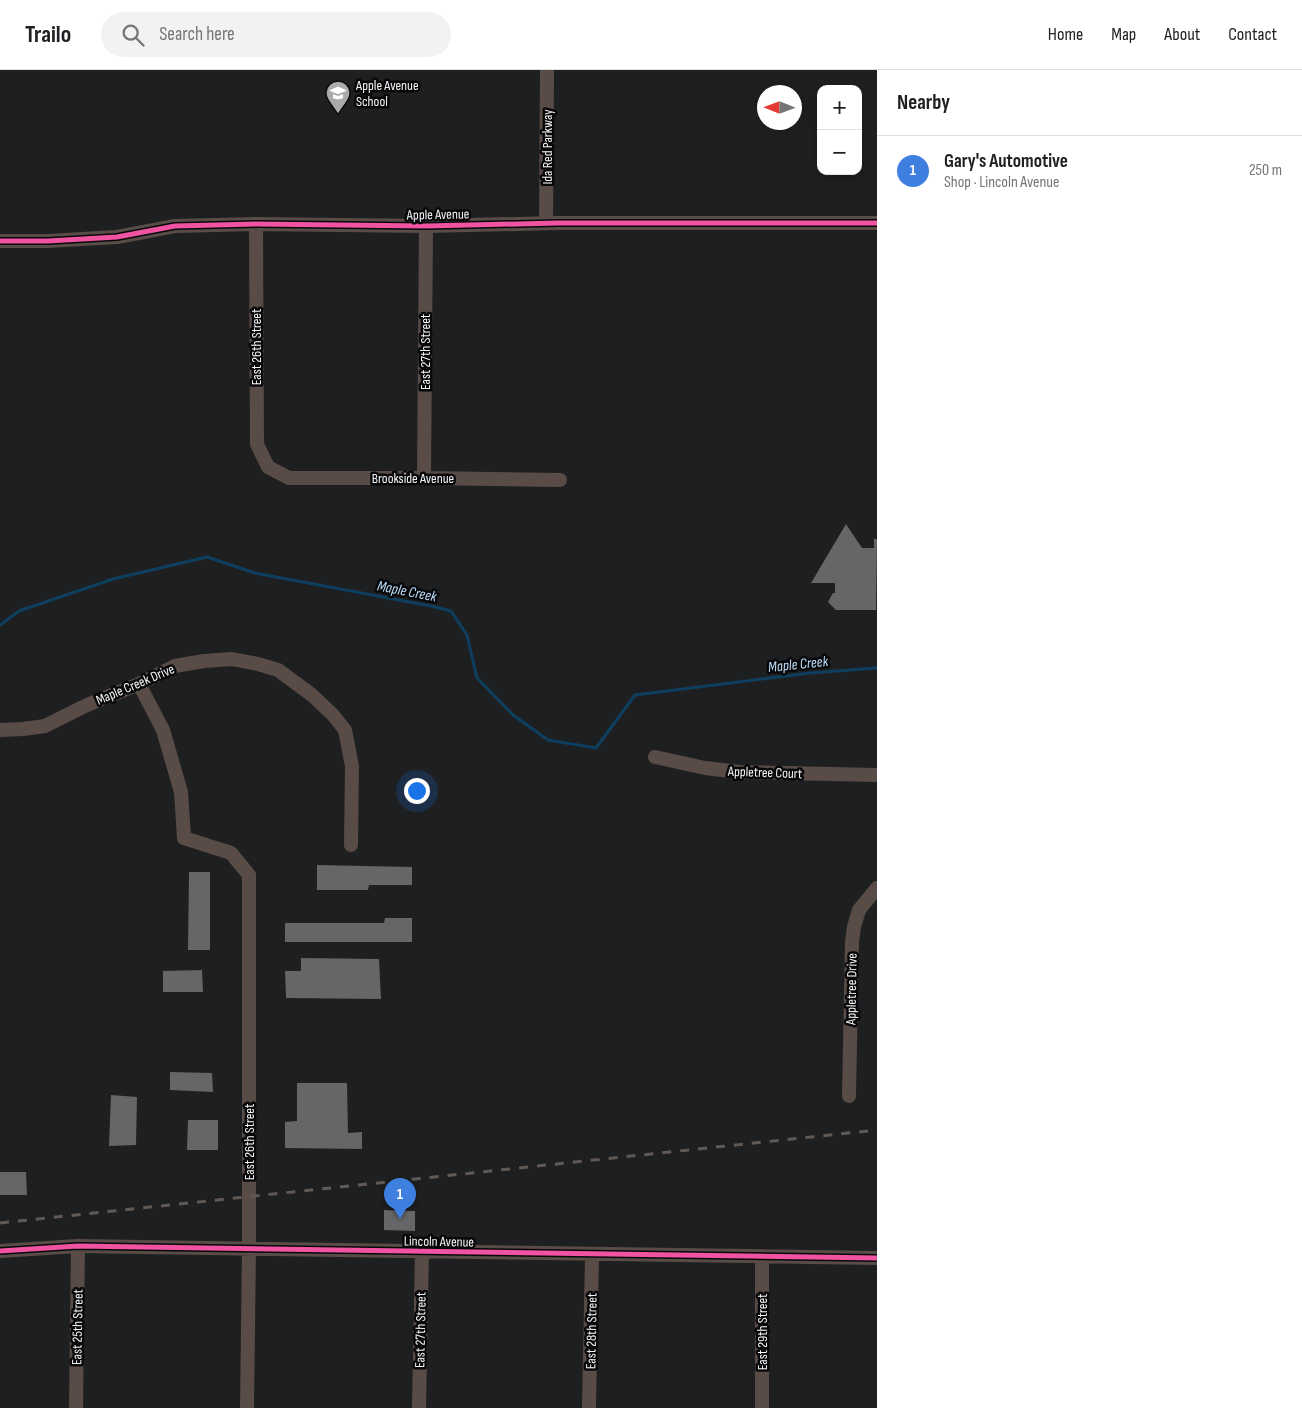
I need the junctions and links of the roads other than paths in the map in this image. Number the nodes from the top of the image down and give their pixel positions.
1 (547, 70) edge
2 (546, 223) junction
3 (877, 223) edge
4 (256, 224) junction
5 (426, 226) junction
6 (0, 240) edge
7 (268, 467) joint
8 (424, 478) junction
9 (560, 480) dead end
10 (139, 684) junction
11 (0, 730) edge
12 (655, 757) dead end
13 (877, 775) edge
14 (351, 845) dead end
15 (877, 888) edge
16 (849, 1096) dead end
17 (78, 1246) junction
18 (249, 1248) junction
19 (0, 1251) edge
20 (422, 1252) junction
21 (592, 1255) junction
22 (762, 1256) junction
23 (877, 1258) edge
24 (76, 1408) edge
25 (247, 1408) edge
26 (419, 1408) edge
27 (590, 1408) edge
28 (762, 1408) edge

1 - 2 street, Ida Red Parkway
2 - 3 street, Apple Avenue
2 - 5 street, Apple Avenue
4 - 5 street, Apple Avenue
4 - 6 street, Apple Avenue
4 - 7 street, East 26th Street
5 - 8 street, East 27th Street
7 - 8 street, Brookside Avenue
8 - 9 street, Brookside Avenue
10 - 11 street, Maple Creek Drive
10 - 14 street, Maple Creek Drive
10 - 18 street, East 26th Street
12 - 13 street, Appletree Court
15 - 16 street, Appletree Drive
17 - 18 street, Lincoln Avenue
17 - 19 street, Lincoln Avenue
17 - 24 street, East 25th Street
18 - 20 street, Lincoln Avenue
18 - 25 street, East 26th Street
20 - 21 street, Lincoln Avenue
20 - 26 street, East 27th Street
21 - 22 street, Lincoln Avenue
21 - 27 street, East 28th Street
22 - 23 street, Lincoln Avenue
22 - 28 street, East 29th Street

